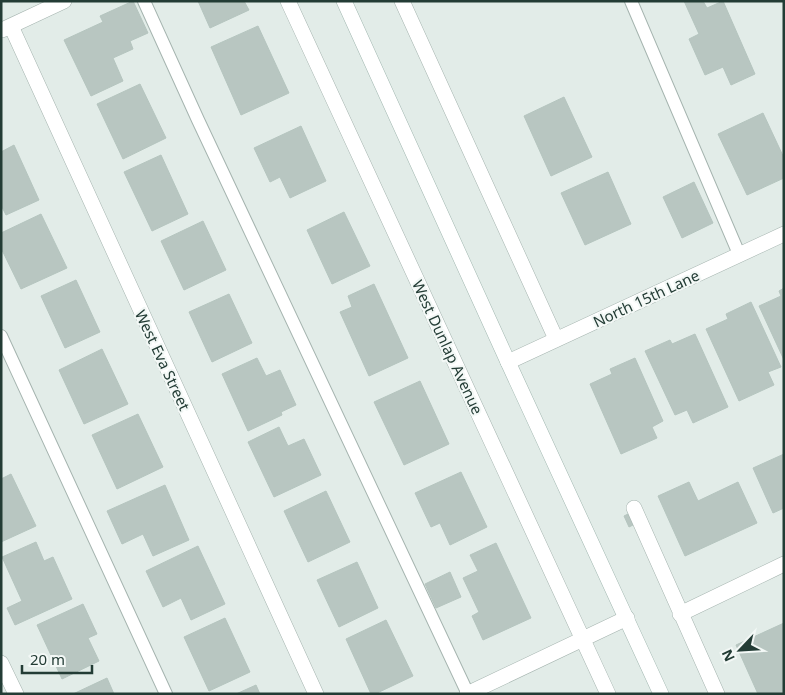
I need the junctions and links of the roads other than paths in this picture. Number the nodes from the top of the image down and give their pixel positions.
1 (64, 1) edge
2 (144, 1) edge
3 (288, 1) edge
4 (344, 1) edge
5 (402, 1) edge
6 (631, 1) edge
7 (6, 28) edge
8 (784, 234) edge
9 (739, 254) junction
10 (1, 336) edge
11 (556, 339) junction
12 (508, 362) junction
13 (634, 508) dead end
14 (784, 564) edge
15 (680, 614) junction
16 (627, 618) junction
17 (583, 639) junction
18 (1, 662) edge
19 (16, 694) edge
20 (166, 694) edge
21 (316, 694) edge
22 (468, 694) edge
23 (608, 694) edge
24 (661, 694) edge
25 (717, 694) edge

1 - 7 street
2 - 22 lane
3 - 17 street, West Dunlap Avenue
4 - 12 street
5 - 11 street
6 - 9 lane
7 - 21 street, West Eva Street
8 - 9 street, North 15th Lane
9 - 11 street, North 15th Lane
10 - 20 lane
11 - 12 street, North 15th Lane
12 - 16 street
13 - 15 street
14 - 15 street
15 - 25 street
16 - 17 street
16 - 24 street
17 - 22 street
17 - 23 street, West Dunlap Avenue
18 - 19 street

